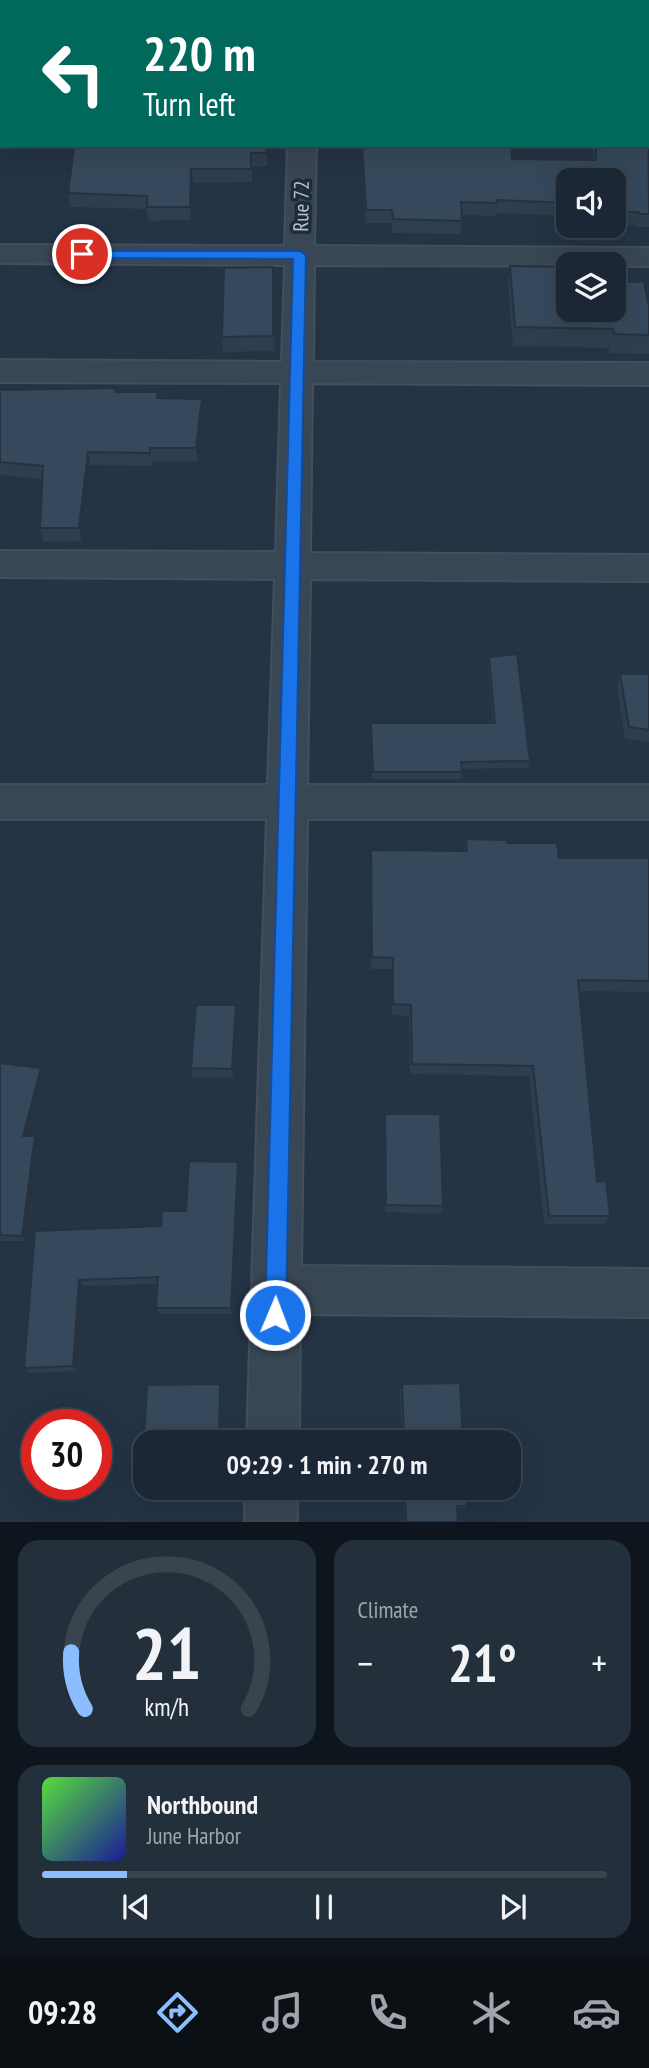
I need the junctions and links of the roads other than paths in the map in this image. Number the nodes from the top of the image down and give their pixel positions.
1 (302, 147) edge
2 (0, 254) edge
3 (300, 255) junction
4 (649, 257) edge
5 (0, 371) edge
6 (297, 373) junction
7 (649, 374) edge
8 (0, 564) edge
9 (292, 566) junction
10 (649, 568) edge
11 (0, 802) edge
12 (287, 802) junction
13 (649, 802) edge
14 (276, 1290) junction
15 (649, 1293) edge
16 (272, 1430) edge
17 (271, 1500) edge
18 (271, 1522) edge

1 - 3 street, Rue 72
2 - 3 street
3 - 4 street
3 - 6 street, Rue 72
5 - 6 street
6 - 7 street
6 - 9 street, Rue 72
8 - 9 street
9 - 10 street
9 - 12 street, Rue 72
11 - 12 street
12 - 13 street
12 - 14 street, Rue 72
14 - 15 street
14 - 16 street, Rue 72
17 - 18 street

